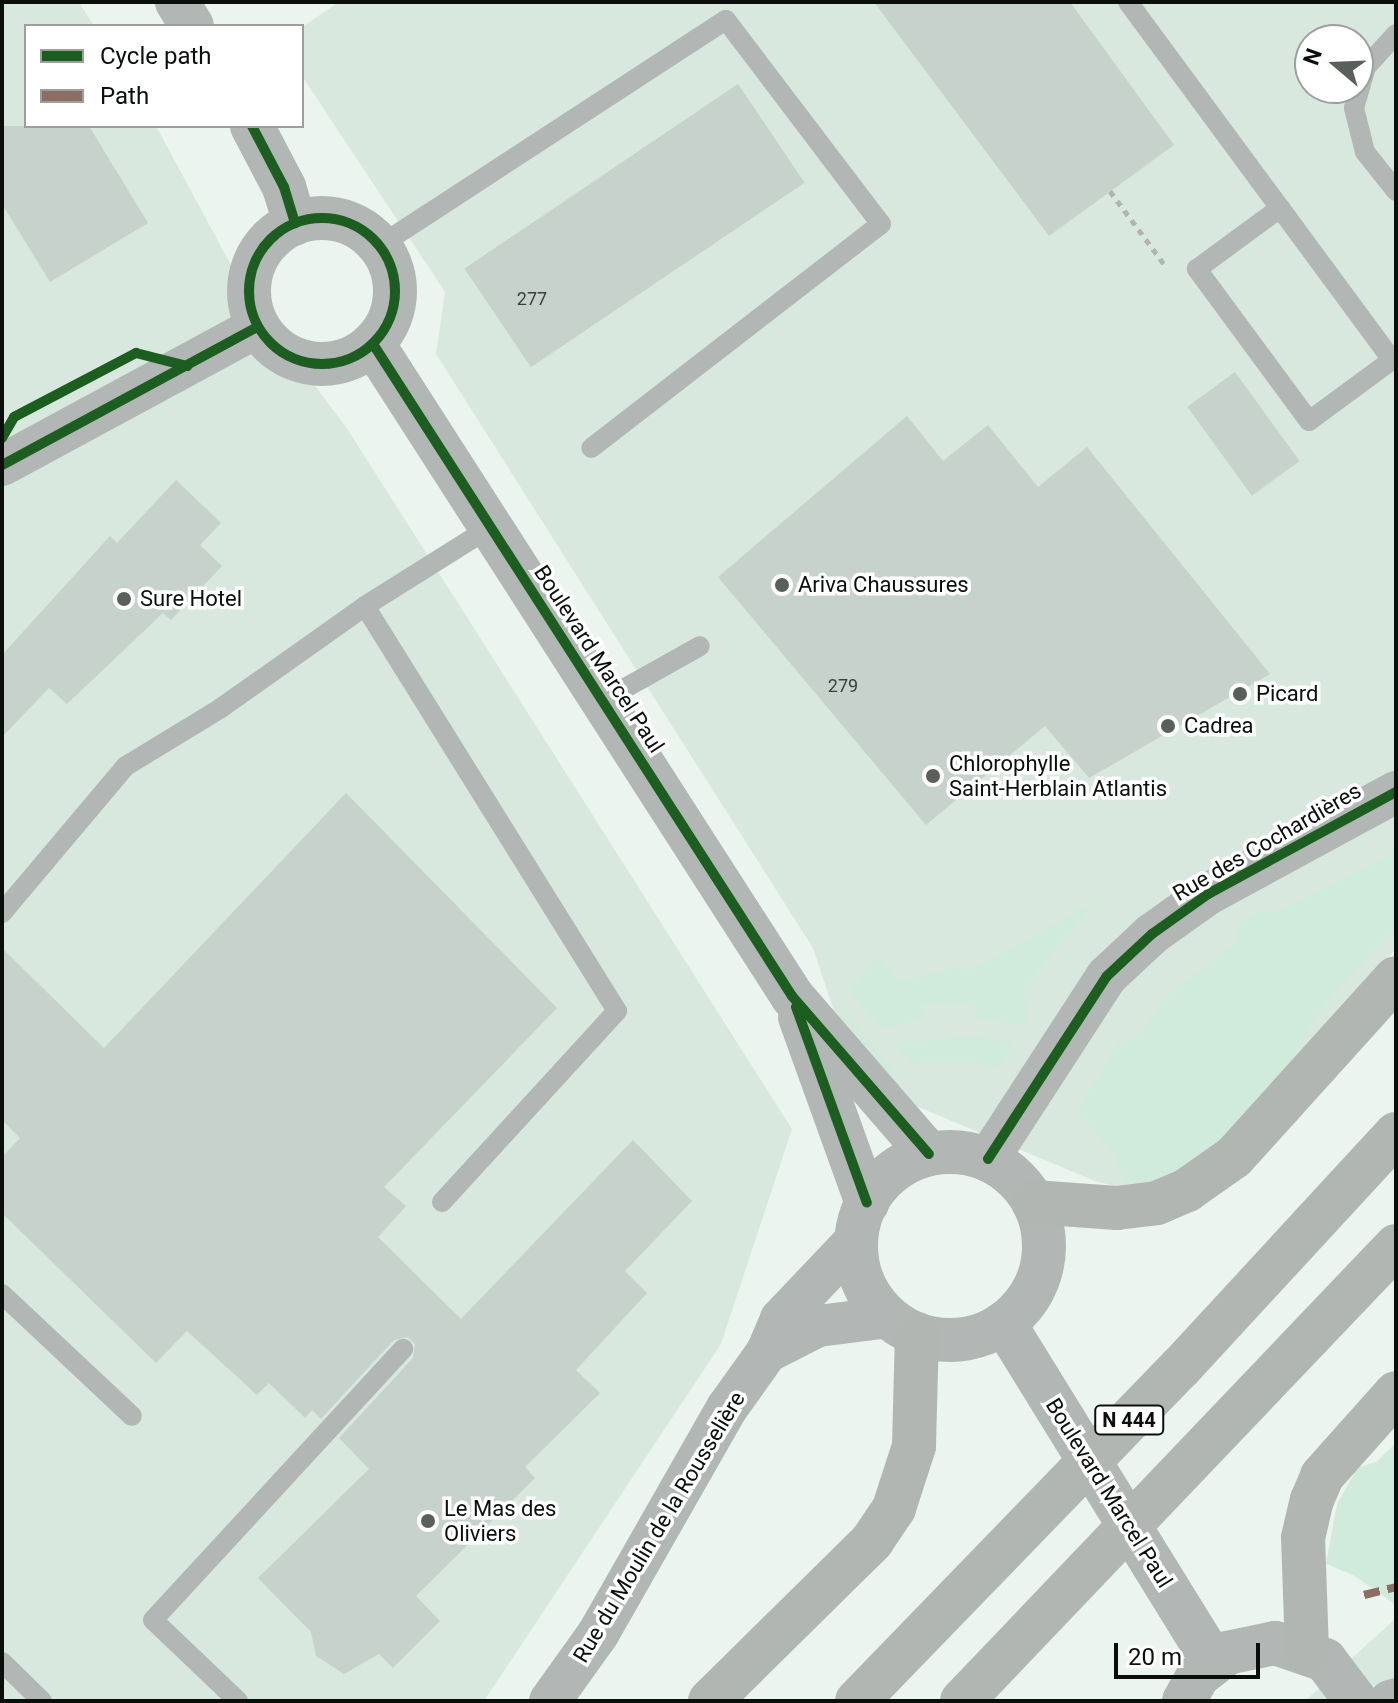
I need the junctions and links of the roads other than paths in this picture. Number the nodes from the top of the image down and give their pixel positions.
1 (177, 2) edge
2 (1128, 2) edge
3 (191, 24) edge
4 (1396, 34) edge
5 (253, 128) edge
6 (1396, 191) edge
7 (1280, 208) junction
8 (295, 223) junction
9 (379, 246) junction
10 (257, 327) junction
11 (373, 344) junction
12 (1394, 363) edge
13 (591, 448) dead end
14 (2, 465) edge
15 (491, 527) junction
16 (365, 606) junction
17 (700, 646) dead end
18 (602, 701) junction
19 (1396, 792) edge
20 (2, 913) edge
21 (1396, 978) edge
22 (792, 996) junction
23 (1396, 1134) edge
24 (929, 1154) junction
25 (988, 1159) junction
26 (442, 1202) dead end
27 (1033, 1202) junction
28 (862, 1221) junction
29 (1396, 1246) edge
30 (2, 1294) edge
31 (1004, 1323) junction
32 (903, 1325) junction
33 (403, 1349) dead end
34 (767, 1352) junction
35 (1396, 1393) edge
36 (132, 1416) dead end
37 (1307, 1651) junction
38 (2, 1662) edge
39 (1213, 1662) junction
40 (1396, 1699) edge
41 (42, 1701) edge
42 (238, 1701) edge
43 (550, 1701) edge
44 (710, 1701) edge
45 (857, 1701) edge
46 (962, 1701) edge
47 (1184, 1701) edge
48 (1356, 1701) edge
49 (1390, 1701) edge

1 - 3 street
2 - 7 lane
4 - 6 lane
5 - 8 street
7 - 12 lane
7 - 12 lane
8 - 9 street
8 - 10 street
9 - 11 street
9 - 13 lane
10 - 11 street
10 - 14 street
11 - 15 street, Boulevard Marcel Paul
15 - 16 lane
15 - 18 street, Boulevard Marcel Paul
16 - 20 lane
16 - 26 lane
17 - 18 lane
18 - 22 street, Boulevard Marcel Paul
19 - 25 street, Rue des Cochardières
21 - 27 highway
22 - 24 street, Boulevard Marcel Paul
22 - 28 street, Boulevard Marcel Paul
23 - 45 highway, N 444
24 - 25 street
24 - 28 street
25 - 27 street
27 - 31 street
28 - 32 street
28 - 34 street, Rue du Moulin de la Rousselière
29 - 46 highway
30 - 36 lane
31 - 32 street
31 - 39 street, Boulevard Marcel Paul
32 - 34 street, Rue du Moulin de la Rousselière
32 - 44 highway
33 - 42 lane
34 - 43 street, Rue du Moulin de la Rousselière
35 - 37 highway
37 - 39 street
37 - 48 street
38 - 41 lane
39 - 47 street
40 - 49 street

